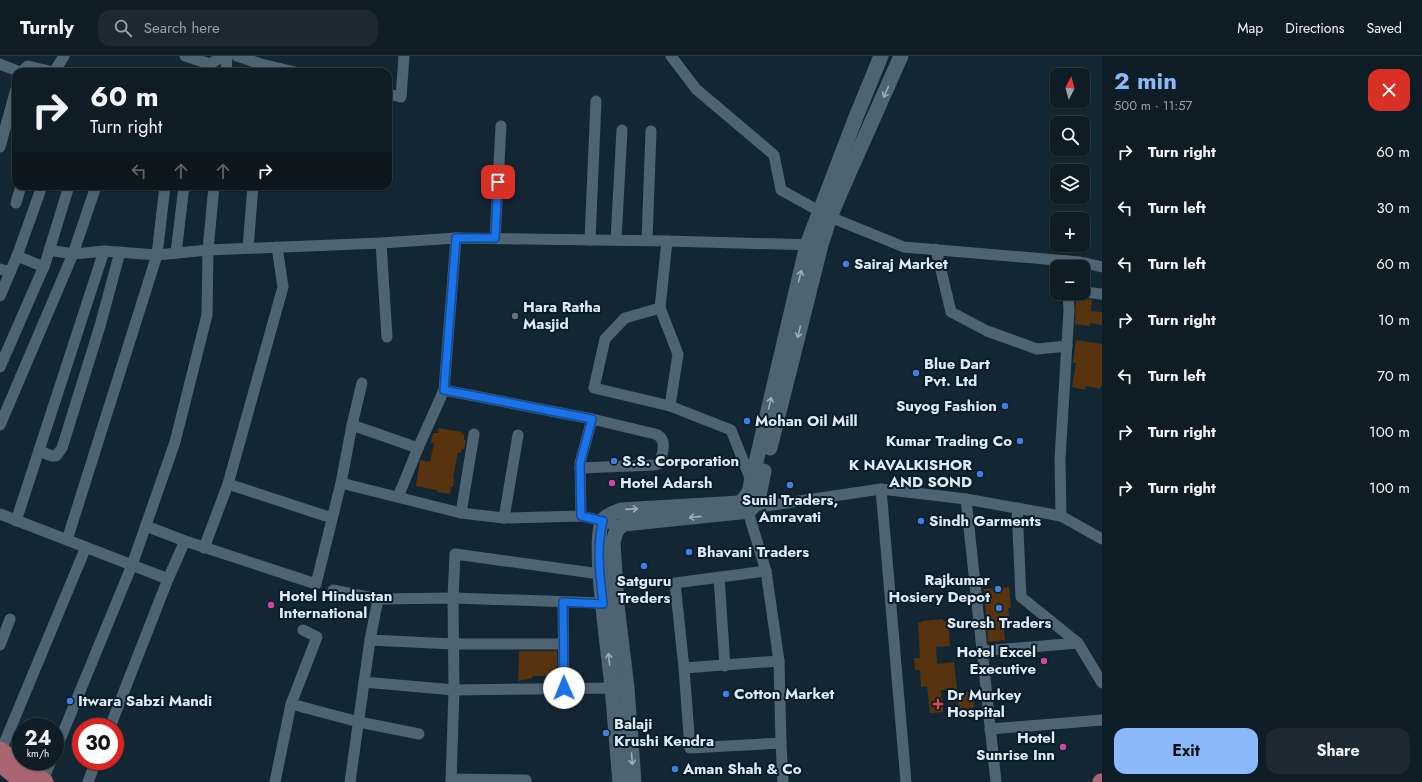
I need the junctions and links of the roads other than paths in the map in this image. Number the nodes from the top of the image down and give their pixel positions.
1 (64, 56) edge
2 (185, 56) edge
3 (223, 56) edge
4 (228, 56) edge
5 (237, 56) edge
6 (404, 56) edge
7 (671, 56) edge
8 (881, 56) edge
9 (901, 56) edge
10 (0, 64) edge
11 (25, 68) edge
12 (37, 68) edge
13 (56, 68) edge
14 (208, 68) edge
15 (226, 68) edge
16 (261, 68) edge
17 (12, 69) edge
18 (392, 95) edge
19 (596, 101) dead end
20 (12, 104) edge
21 (501, 126) dead end
22 (622, 130) dead end
23 (651, 131) dead end
24 (0, 147) edge
25 (20, 190) edge
26 (41, 190) edge
27 (68, 190) edge
28 (95, 190) edge
29 (165, 190) edge
30 (184, 190) edge
31 (214, 190) edge
32 (253, 190) edge
33 (16, 203) dead end
34 (825, 214) junction
35 (456, 238) junction
36 (495, 238) junction
37 (590, 240) junction
38 (616, 240) junction
39 (647, 240) junction
40 (667, 240) junction
41 (381, 243) junction
42 (814, 245) junction
43 (277, 247) junction
44 (248, 248) junction
45 (936, 249) junction
46 (49, 250) junction
47 (208, 250) junction
48 (104, 251) junction
49 (120, 252) junction
50 (176, 253) junction
51 (73, 254) junction
52 (158, 255) junction
53 (17, 256) junction
54 (1050, 262) edge
55 (1090, 264) edge
56 (44, 267) junction
57 (1102, 267) edge
58 (5, 271) edge
59 (1090, 293) edge
60 (1102, 294) edge
61 (0, 296) edge
62 (1068, 300) edge
63 (660, 308) junction
64 (387, 337) dead end
65 (1067, 346) junction
66 (0, 367) edge
67 (362, 383) dead end
68 (444, 390) junction
69 (670, 406) junction
70 (592, 419) junction
71 (0, 424) edge
72 (352, 424) junction
73 (474, 434) dead end
74 (518, 435) dead end
75 (418, 448) junction
76 (39, 451) junction
77 (580, 468) junction
78 (341, 483) junction
79 (228, 484) junction
80 (881, 489) junction
81 (752, 496) junction
82 (398, 497) junction
83 (966, 499) junction
84 (1017, 508) junction
85 (461, 513) junction
86 (0, 514) edge
87 (581, 516) junction
88 (1061, 516) junction
89 (332, 518) junction
90 (504, 518) junction
91 (16, 521) junction
92 (603, 521) junction
93 (146, 526) junction
94 (618, 528) junction
95 (1102, 539) edge
96 (68, 540) junction
97 (185, 541) junction
98 (86, 547) junction
99 (204, 548) junction
100 (132, 565) junction
101 (766, 571) junction
102 (600, 574) junction
103 (719, 578) junction
104 (168, 580) junction
105 (333, 590) dead end
106 (452, 598) junction
107 (378, 599) junction
108 (563, 602) junction
109 (603, 604) junction
110 (10, 619) dead end
111 (303, 630) dead end
112 (370, 640) junction
113 (1078, 643) junction
114 (453, 644) junction
115 (563, 644) junction
116 (0, 645) edge
117 (982, 650) junction
118 (779, 661) junction
119 (725, 666) junction
120 (684, 668) junction
121 (364, 682) junction
122 (1102, 683) edge
123 (564, 688) junction
124 (620, 688) junction
125 (454, 690) junction
126 (291, 704) junction
127 (114, 718) edge
128 (1102, 720) edge
129 (359, 722) junction
130 (990, 729) junction
131 (64, 730) edge
132 (419, 734) dead end
133 (780, 743) junction
134 (0, 755) edge
135 (48, 770) edge
136 (93, 770) edge
137 (451, 780) edge
138 (23, 782) edge
139 (44, 782) edge
140 (88, 782) edge
141 (275, 782) edge
142 (350, 782) edge
143 (526, 782) edge
144 (620, 782) edge
145 (634, 782) edge
146 (783, 782) edge
147 (906, 782) edge
148 (996, 782) edge

1 - 13 street
2 - 14 street
3 - 14 street
4 - 15 street
5 - 16 street
6 - 18 street
7 - 34 street
8 - 34 street
9 -> 34 street
10 - 17 street
11 - 12 street
19 - 37 street
20 - 24 street
21 - 36 street
22 - 38 street
23 - 39 street
25 - 33 street
26 - 53 street
27 - 46 street
28 - 51 street
29 - 52 street
30 - 50 street
31 - 47 street
32 - 44 street
34 - 42 street
34 - 45 street
35 - 36 street
35 - 41 street
35 - 68 street
36 - 37 street
37 - 38 street
38 - 39 street
39 - 40 street
40 - 42 street
40 - 63 street
41 - 43 street
41 - 64 street
42 - 81 street
43 - 44 street
43 - 79 street
44 - 47 street
45 - 54 street
45 - 65 street
46 - 51 street
46 - 56 street
47 - 50 street
47 - 93 street
48 - 49 street
48 - 51 street
48 - 76 street
49 - 52 street
49 - 76 street
50 - 52 street
51 - 71 street
52 - 96 street
53 - 56 street
53 - 58 street
55 - 57 street
56 - 66 street
58 - 61 street
59 - 60 street
62 - 65 street
63 - 69 street
63 - 69 street
65 - 88 street
67 - 72 street
68 - 70 street
68 - 75 street
69 - 81 street
70 - 77 street
70 - 77 street
72 - 75 street
72 - 78 street
73 - 85 street
74 - 90 street
75 - 82 street
76 - 91 street
77 - 87 street
78 - 82 street
78 - 89 street
79 - 89 street
79 - 99 street
80 - 81 street
80 - 83 street
80 - 147 street
92 -> 81 street
81 -> 94 street
81 - 101 street
82 - 85 street
83 - 84 street
83 - 117 street
84 - 88 street
84 - 113 street
85 - 90 street
86 - 91 street
87 - 90 street
87 - 92 street
88 - 95 street
89 - 99 street
91 - 96 street
92 - 94 street
92 - 102 street
93 - 97 street
93 - 100 street
94 - 124 street
96 - 98 street
97 - 99 street
97 - 104 street
98 - 100 street
98 - 134 street
100 - 104 street
100 - 131 street
101 - 103 street
101 - 118 street
102 - 106 street
102 - 109 street
103 - 119 street
103 - 120 street
104 - 127 street
105 - 107 street
106 - 107 street
106 - 108 street
106 - 114 street
107 - 112 street
108 - 109 street
108 - 115 street
124 -> 109 street
110 - 116 street
111 - 126 street
112 - 114 street
112 - 121 street
113 - 117 street
113 - 122 street
114 - 115 street
114 - 125 street
115 - 123 street
117 - 130 street
118 - 119 street
118 - 133 street
119 - 120 street
120 - 133 street
121 - 125 street
121 - 129 street
123 - 124 street
123 - 125 street
124 - 144 street
124 -> 145 street
125 - 137 street
126 - 129 street
126 - 141 street
128 - 130 street
129 - 132 street
129 - 142 street
130 - 148 street
133 - 146 street
134 - 138 main road
134 - 139 main road
135 - 139 street
136 - 140 street
137 - 143 street

